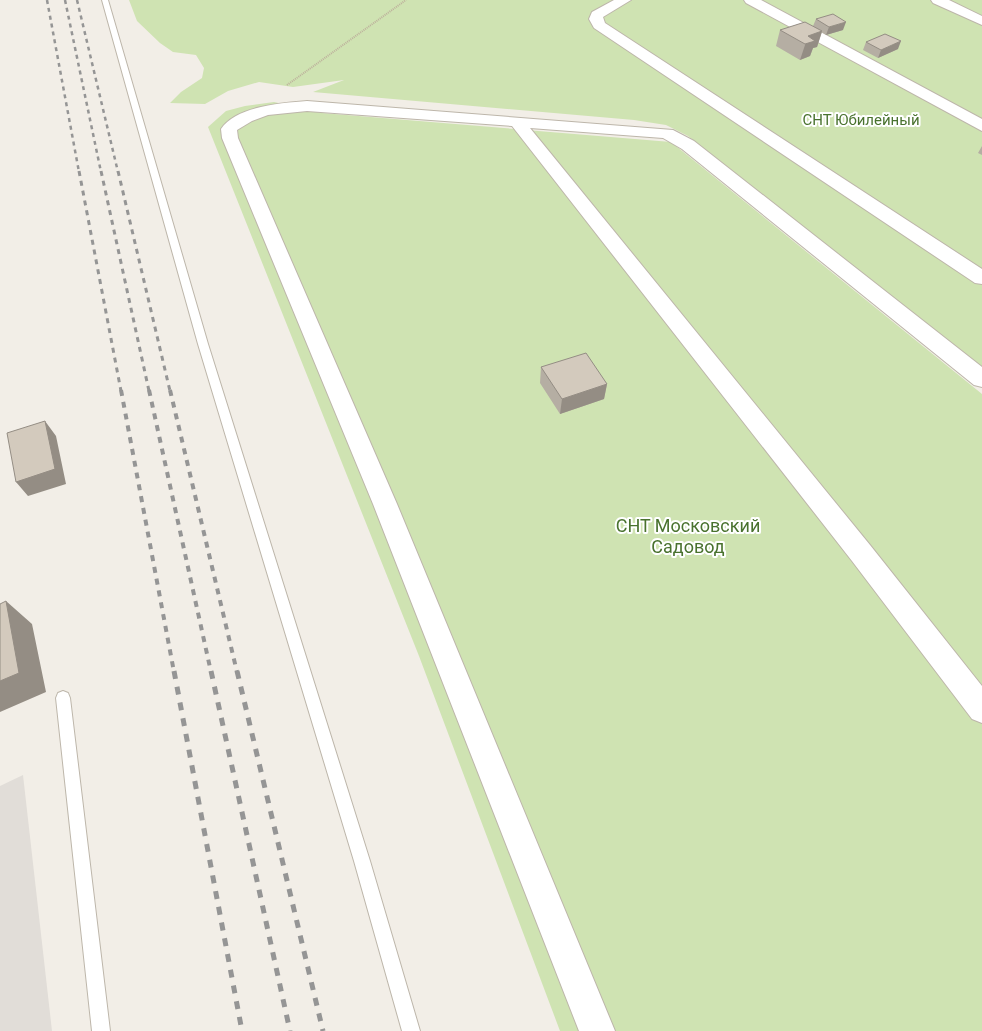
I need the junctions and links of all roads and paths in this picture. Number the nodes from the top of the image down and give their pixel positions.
1 (105, 0) edge
2 (406, 0) edge
3 (624, 0) edge
4 (751, 0) edge
5 (938, 0) edge
6 (982, 21) edge
7 (286, 86) dead end
8 (518, 122) junction
9 (982, 126) edge
10 (982, 278) edge
11 (982, 379) edge
12 (62, 698) dead end
13 (982, 709) edge
14 (101, 1031) edge
15 (411, 1031) edge
16 (597, 1031) edge

1 - 15 lane
2 - 7 path
3 - 10 street
4 - 9 street
5 - 6 street
8 - 11 street
8 - 13 street
8 - 16 street
12 - 14 lane

